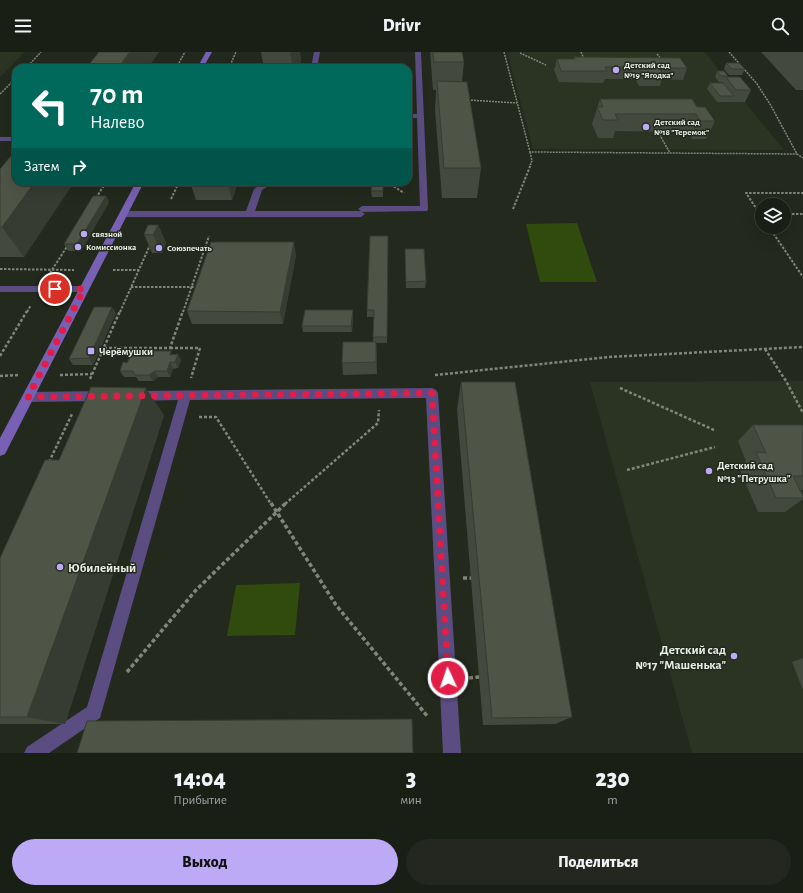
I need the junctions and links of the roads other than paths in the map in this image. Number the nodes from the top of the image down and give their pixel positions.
1 (209, 52) edge
2 (317, 52) edge
3 (418, 52) edge
4 (202, 64) edge
5 (315, 64) edge
6 (412, 116) edge
7 (420, 116) junction
8 (0, 139) edge
9 (12, 139) edge
10 (138, 186) edge
11 (263, 186) edge
12 (123, 214) junction
13 (250, 214) junction
14 (0, 289) edge
15 (84, 289) junction
16 (186, 395) junction
17 (111, 396) edge
18 (126, 396) edge
19 (28, 397) junction
20 (0, 450) edge
21 (452, 750) edge
22 (33, 753) edge

1 - 4 main road
2 - 5 street
3 - 7 street
6 - 7 street
7 - 13 street
8 - 9 street
10 - 12 main road
11 - 13 street
12 - 13 street
12 - 15 main road
14 - 15 street
15 - 19 main road
16 - 18 street
16 - 21 street
16 - 22 street
17 - 19 street
19 - 20 main road

